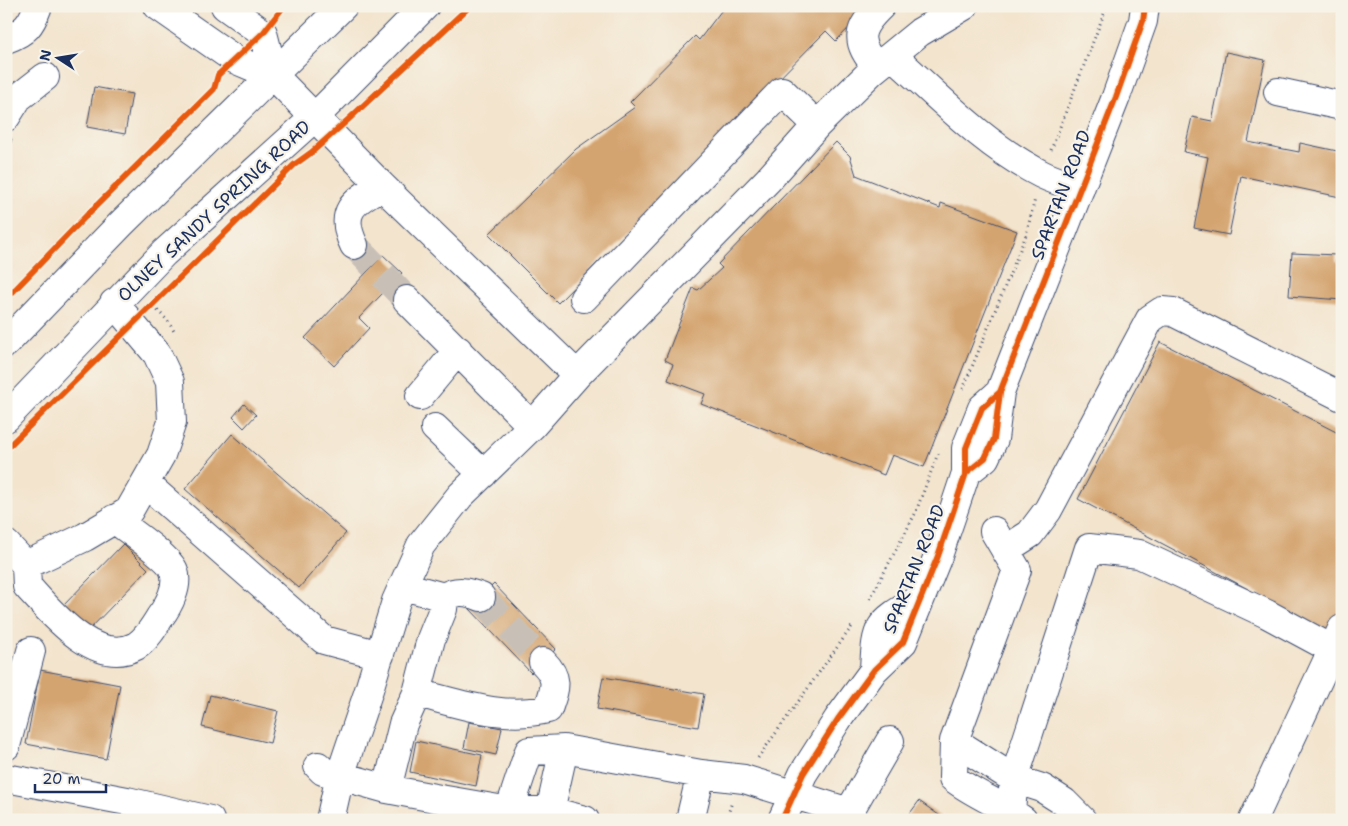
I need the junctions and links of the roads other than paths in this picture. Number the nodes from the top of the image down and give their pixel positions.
1 (38, 6) edge
2 (158, 6) edge
3 (225, 6) edge
4 (343, 6) edge
5 (425, 6) edge
6 (881, 6) edge
7 (964, 6) edge
8 (1145, 6) edge
9 (6, 39) edge
10 (884, 61) junction
11 (274, 76) junction
12 (45, 77) dead end
13 (1278, 92) dead end
14 (1342, 106) edge
15 (7, 113) edge
16 (315, 117) junction
17 (818, 125) junction
18 (382, 186) junction
19 (1080, 189) junction
20 (354, 245) tunnel mouth
21 (584, 298) dead end
22 (407, 300) tunnel mouth
23 (114, 303) junction
24 (6, 343) edge
25 (458, 350) junction
26 (578, 375) junction
27 (420, 396) dead end
28 (1342, 397) edge
29 (6, 418) edge
30 (532, 426) junction
31 (435, 428) dead end
32 (483, 474) junction
33 (145, 483) junction
34 (114, 519) junction
35 (6, 544) edge
36 (26, 565) junction
37 (403, 586) junction
38 (444, 597) junction
39 (481, 597) tunnel mouth
40 (1337, 639) edge
41 (31, 651) dead end
42 (380, 656) junction
43 (543, 662) tunnel mouth
44 (416, 693) junction
45 (890, 741) dead end
46 (954, 741) junction
47 (6, 746) edge
48 (564, 749) junction
49 (329, 771) junction
50 (701, 774) junction
51 (6, 778) edge
52 (1014, 779) junction
53 (387, 789) junction
54 (793, 794) junction
55 (550, 811) junction
56 (508, 815) edge
57 (1017, 815) edge
58 (210, 820) edge
59 (330, 820) edge
60 (585, 820) edge
61 (690, 820) edge
62 (782, 820) edge
63 (1082, 820) edge
64 (1253, 820) edge

1 - 9 main road
2 - 11 main road
3 - 11 main road
4 - 11 main road
5 - 16 main road, OLNEY SANDY SPRING ROAD
6 - 10 main road
7 - 10 main road
8 - 19 main road, SPARTAN ROAD
10 - 17 main road
10 - 19 main road
11 - 16 main road
11 - 24 main road
12 - 15 main road
13 - 14 main road
16 - 18 main road
16 - 23 main road, OLNEY SANDY SPRING ROAD
17 - 21 main road
17 - 26 main road
18 - 20 main road
18 - 26 main road
19 - 54 main road, SPARTAN ROAD
22 - 25 main road
23 - 29 main road, OLNEY SANDY SPRING ROAD
23 - 33 main road
25 - 27 main road
25 - 30 main road
26 - 30 main road
28 - 46 main road
30 - 32 main road
31 - 32 main road
32 - 37 main road
33 - 34 main road
33 - 42 main road
34 - 36 main road
34 - 36 main road
35 - 36 main road
37 - 38 main road
37 - 42 main road
38 - 39 main road
38 - 44 main road
40 - 52 main road
40 - 64 main road
41 - 47 main road
42 - 49 main road
43 - 44 main road
44 - 53 main road
45 - 54 main road
46 - 52 main road
46 - 57 main road
48 - 50 main road
48 - 55 main road
48 - 56 main road
49 - 53 main road
49 - 59 main road
50 - 54 main road
50 - 61 main road
51 - 58 main road
52 - 57 main road
52 - 63 main road
53 - 56 main road
54 - 62 main road, SPARTAN ROAD
55 - 56 main road
55 - 60 main road

